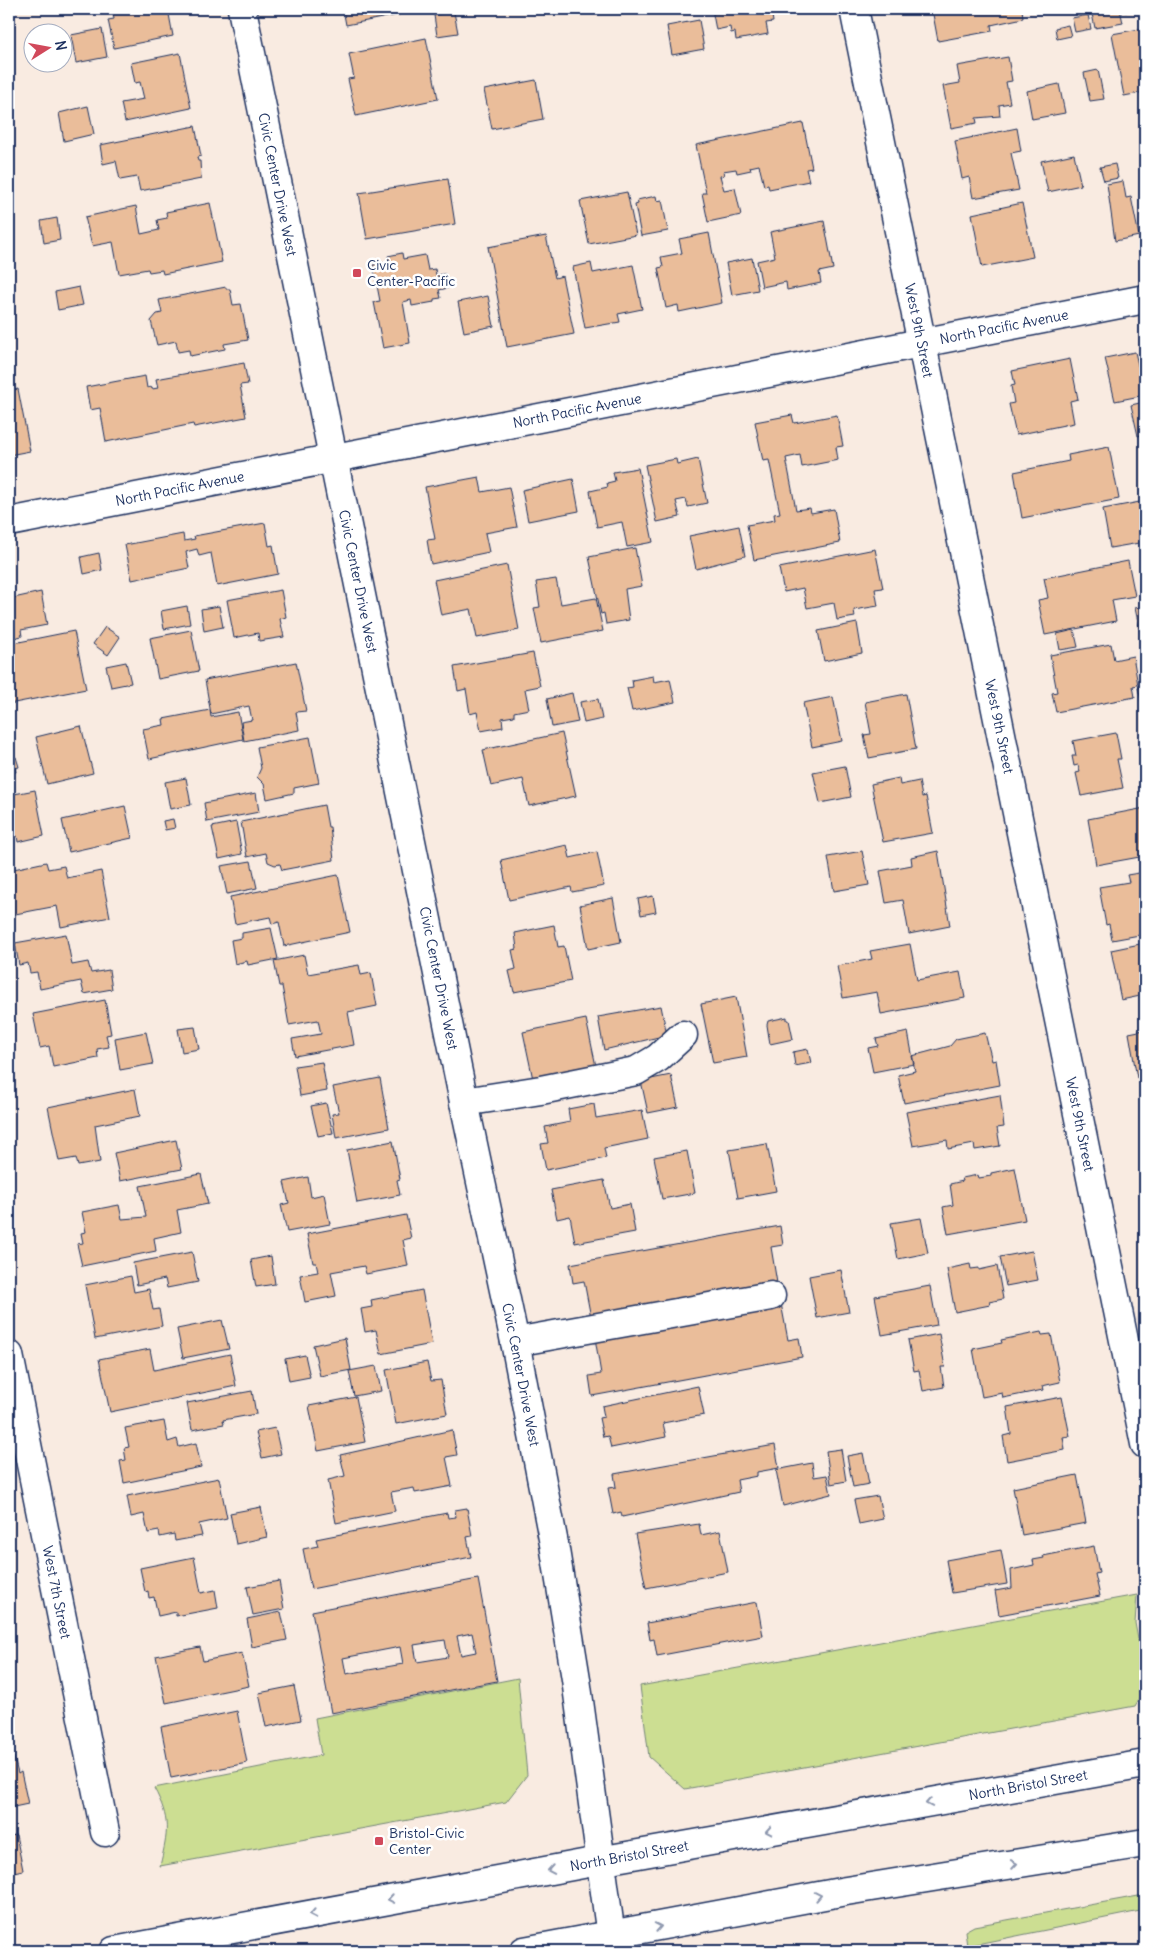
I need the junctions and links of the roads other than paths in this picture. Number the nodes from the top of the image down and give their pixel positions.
1 (242, 9) edge
2 (854, 9) edge
3 (1145, 299) edge
4 (922, 342) junction
5 (334, 457) junction
6 (9, 522) edge
7 (683, 1035) dead end
8 (464, 1102) junction
9 (771, 1296) dead end
10 (515, 1342) junction
11 (9, 1354) edge
12 (1145, 1444) edge
13 (1145, 1764) edge
14 (105, 1832) dead end
15 (1145, 1843) edge
16 (599, 1861) junction
17 (612, 1943) edge
18 (114, 1951) edge
19 (524, 1951) edge

1 - 5 main road, Civic Center Drive West
2 - 4 main road, West 9th Street
3 - 4 main road, North Pacific Avenue
4 - 5 main road, North Pacific Avenue
4 - 12 main road, West 9th Street
5 - 6 main road, North Pacific Avenue
5 - 8 main road, Civic Center Drive West
7 - 8 main road
8 - 10 main road, Civic Center Drive West
9 - 10 main road
10 - 16 main road, Civic Center Drive West
11 - 14 main road, West 7th Street
13 -> 16 main road, North Bristol Street
17 -> 15 main road
16 - 17 main road, Civic Center Drive West
16 -> 18 main road, North Bristol Street
17 - 19 main road

